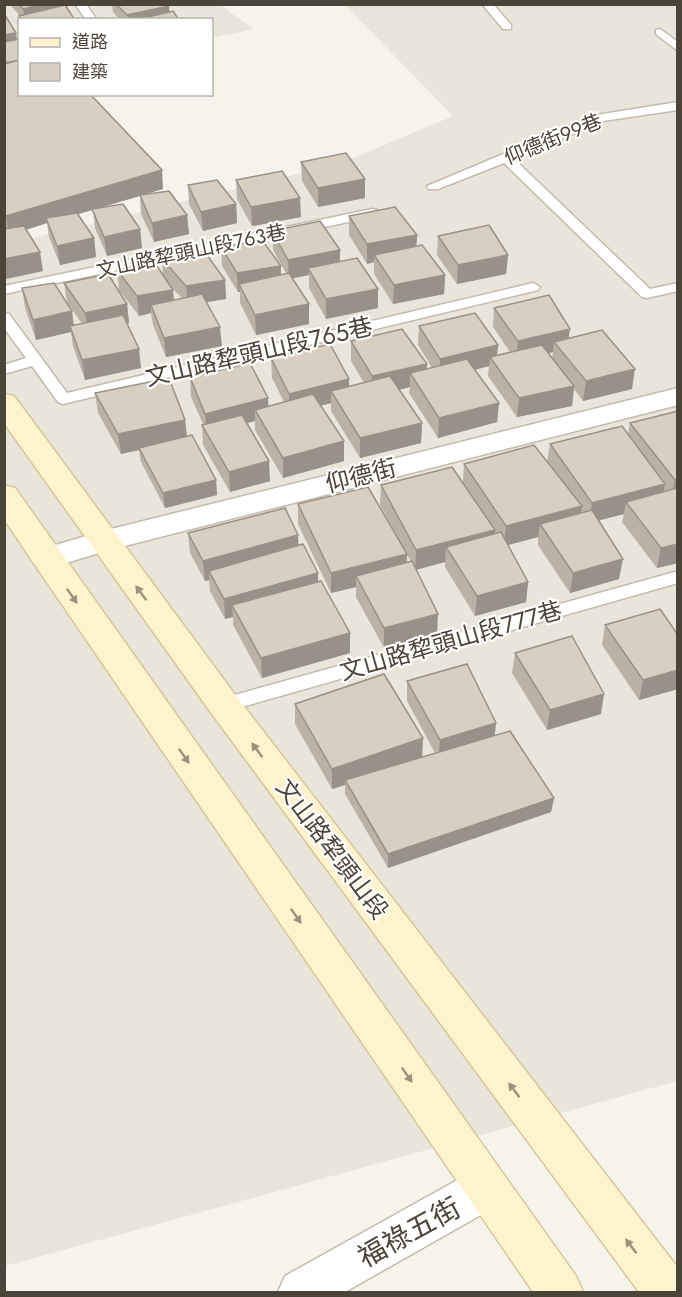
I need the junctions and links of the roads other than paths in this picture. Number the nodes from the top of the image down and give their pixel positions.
1 (80, 4) edge
2 (487, 4) edge
3 (90, 18) edge
4 (507, 27) dead end
5 (678, 29) edge
6 (678, 48) edge
7 (678, 106) edge
8 (506, 158) junction
9 (433, 186) dead end
10 (377, 212) edge
11 (533, 287) dead end
12 (678, 287) edge
13 (4, 290) edge
14 (4, 317) edge
15 (35, 360) junction
16 (4, 370) edge
17 (678, 396) edge
18 (4, 402) edge
19 (4, 495) edge
20 (103, 541) junction
21 (46, 558) junction
22 (678, 577) edge
23 (224, 705) junction
24 (486, 1188) junction
25 (301, 1293) edge
26 (560, 1293) edge
27 (667, 1293) edge

1 - 3 lane
2 - 4 lane
5 - 6 lane
7 - 8 lane, 仰德街99巷
8 - 9 lane, 仰德街99巷
8 - 12 lane
10 - 13 lane, 文山路犂頭山段763巷
11 - 15 lane, 文山路犂頭山段765巷
14 - 15 lane
15 - 16 lane
17 - 20 street, 仰德街
18 - 20 main road, 文山路犂頭山段
19 - 21 main road
20 - 21 street, 仰德街
23 -> 20 main road, 文山路犂頭山段
21 -> 24 main road
22 - 23 lane, 文山路犂頭山段777巷
27 -> 23 main road, 文山路犂頭山段
24 - 25 street, 福祿五街
24 - 26 main road

